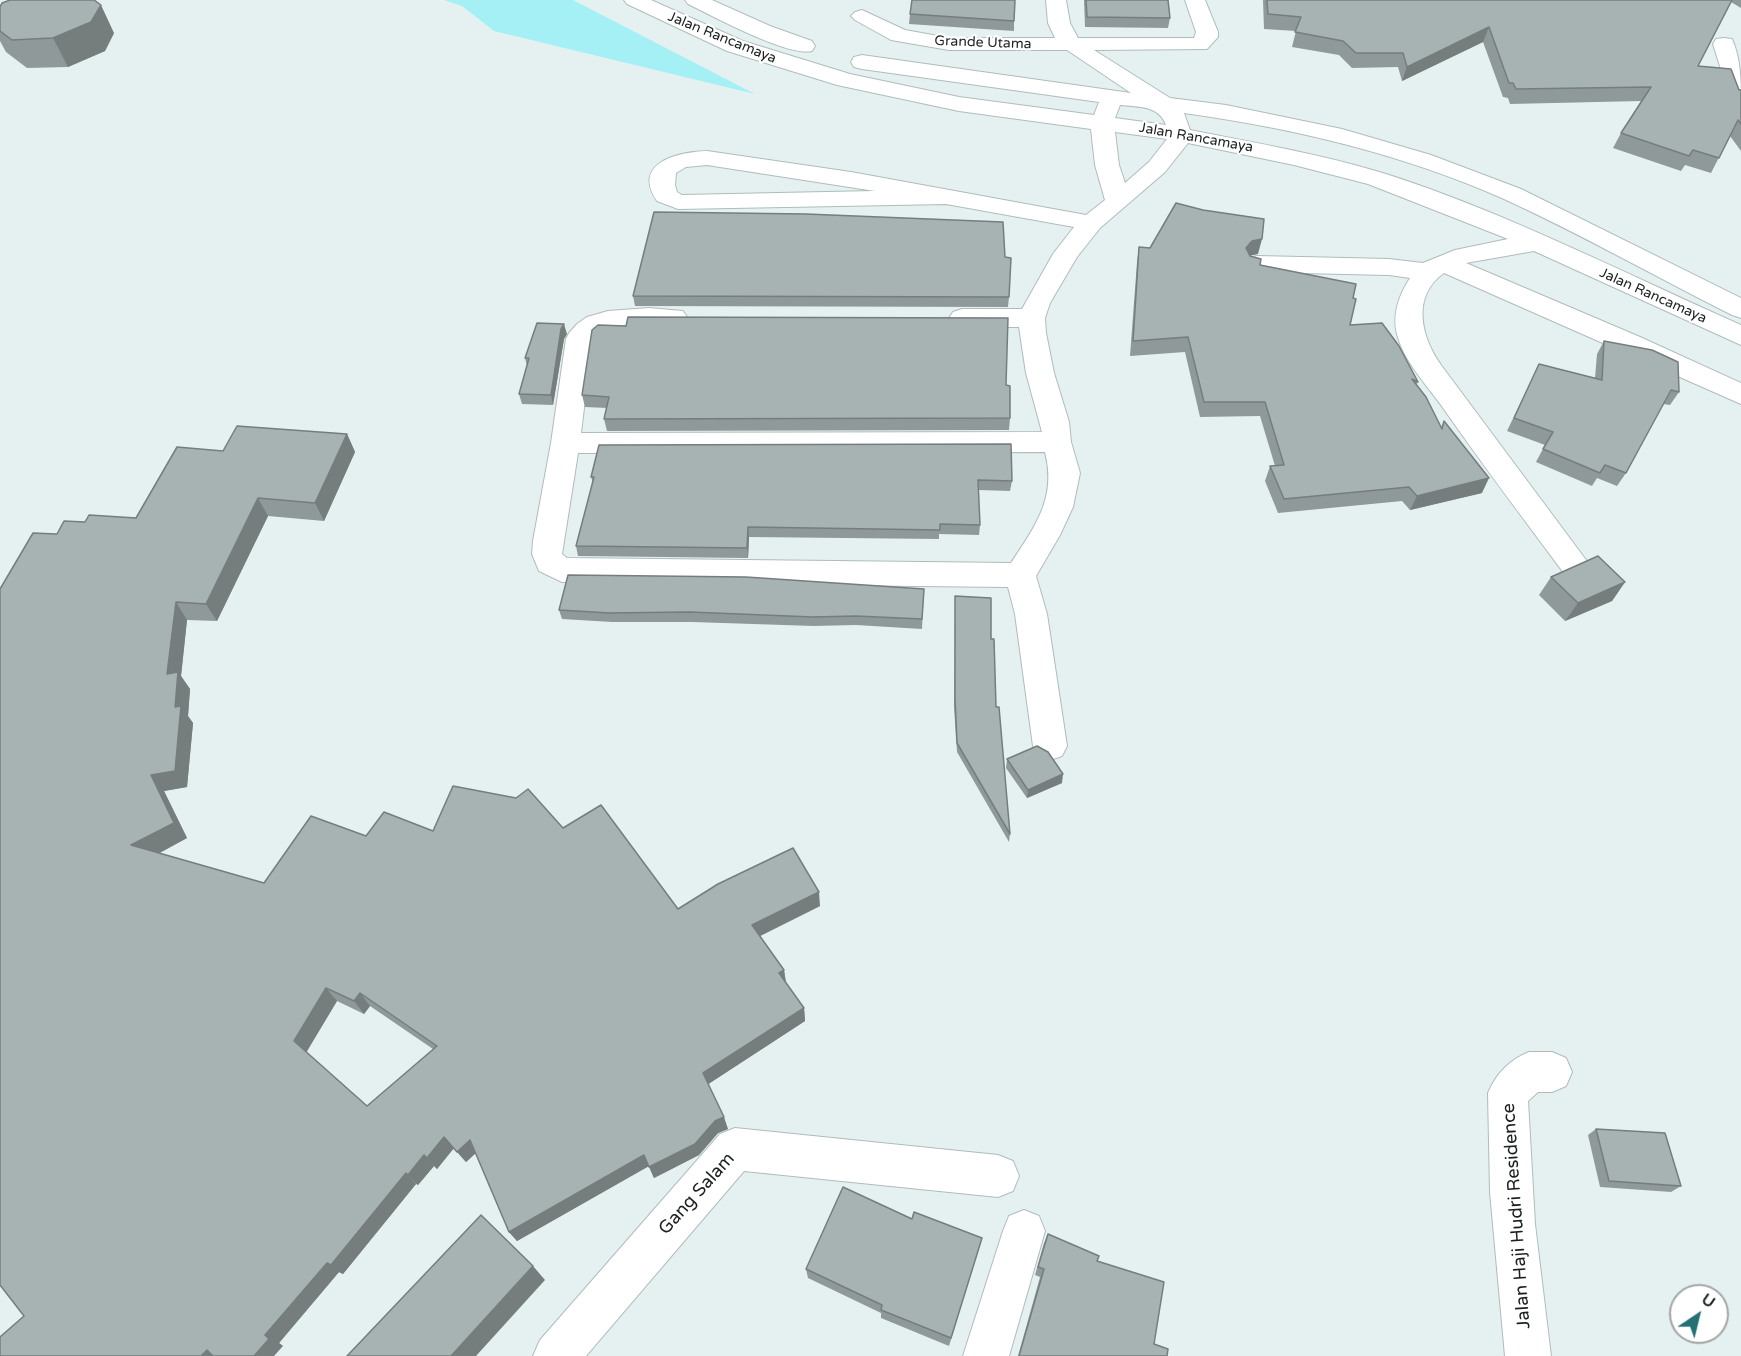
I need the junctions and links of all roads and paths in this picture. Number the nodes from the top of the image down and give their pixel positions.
1 (634, 0) edge
2 (695, 0) edge
3 (1056, 0) edge
4 (1195, 0) edge
5 (862, 16) dead end
6 (1724, 44) dead end
7 (1074, 46) junction
8 (1116, 85) junction
9 (1741, 98) edge
10 (1161, 102) junction
11 (1102, 123) junction
12 (1181, 136) junction
13 (944, 197) junction
14 (1118, 202) junction
15 (1091, 223) junction
16 (1537, 243) junction
17 (1257, 264) edge
18 (1437, 268) junction
19 (1741, 309) edge
20 (702, 317) edge
21 (938, 318) edge
22 (1032, 318) junction
23 (1741, 336) edge
24 (1741, 394) edge
25 (1057, 442) junction
26 (565, 443) junction
27 (1575, 564) edge
28 (1020, 575) junction
29 (1050, 746) dead end
30 (1552, 1072) dead end
31 (998, 1176) dead end
32 (1024, 1231) dead end
33 (556, 1356) edge
34 (986, 1356) edge
35 (1528, 1356) edge

1 - 11 street, Jalan Rancamaya
2 - 8 street, Jalan Rancamaya
3 - 7 street
4 - 7 street, Grande Utama
5 - 7 street, Grande Utama
6 - 9 street
7 - 8 street
8 - 10 street, Jalan Rancamaya
8 - 11 street
10 - 12 street
10 - 19 street, Jalan Rancamaya
11 - 12 street, Jalan Rancamaya
11 - 14 street
12 - 14 street
12 - 16 street, Jalan Rancamaya
13 - 13 street
13 - 15 street
14 - 15 street
15 - 22 street
16 - 18 street
16 - 23 street, Jalan Rancamaya
17 - 18 street
18 - 24 street
18 - 27 street
20 - 26 street
21 - 22 street
22 - 25 street
25 - 26 street
25 - 28 street
26 - 28 street
28 - 29 street
30 - 35 street, Jalan Haji Hudri Residence
31 - 33 street, Gang Salam
32 - 34 street

